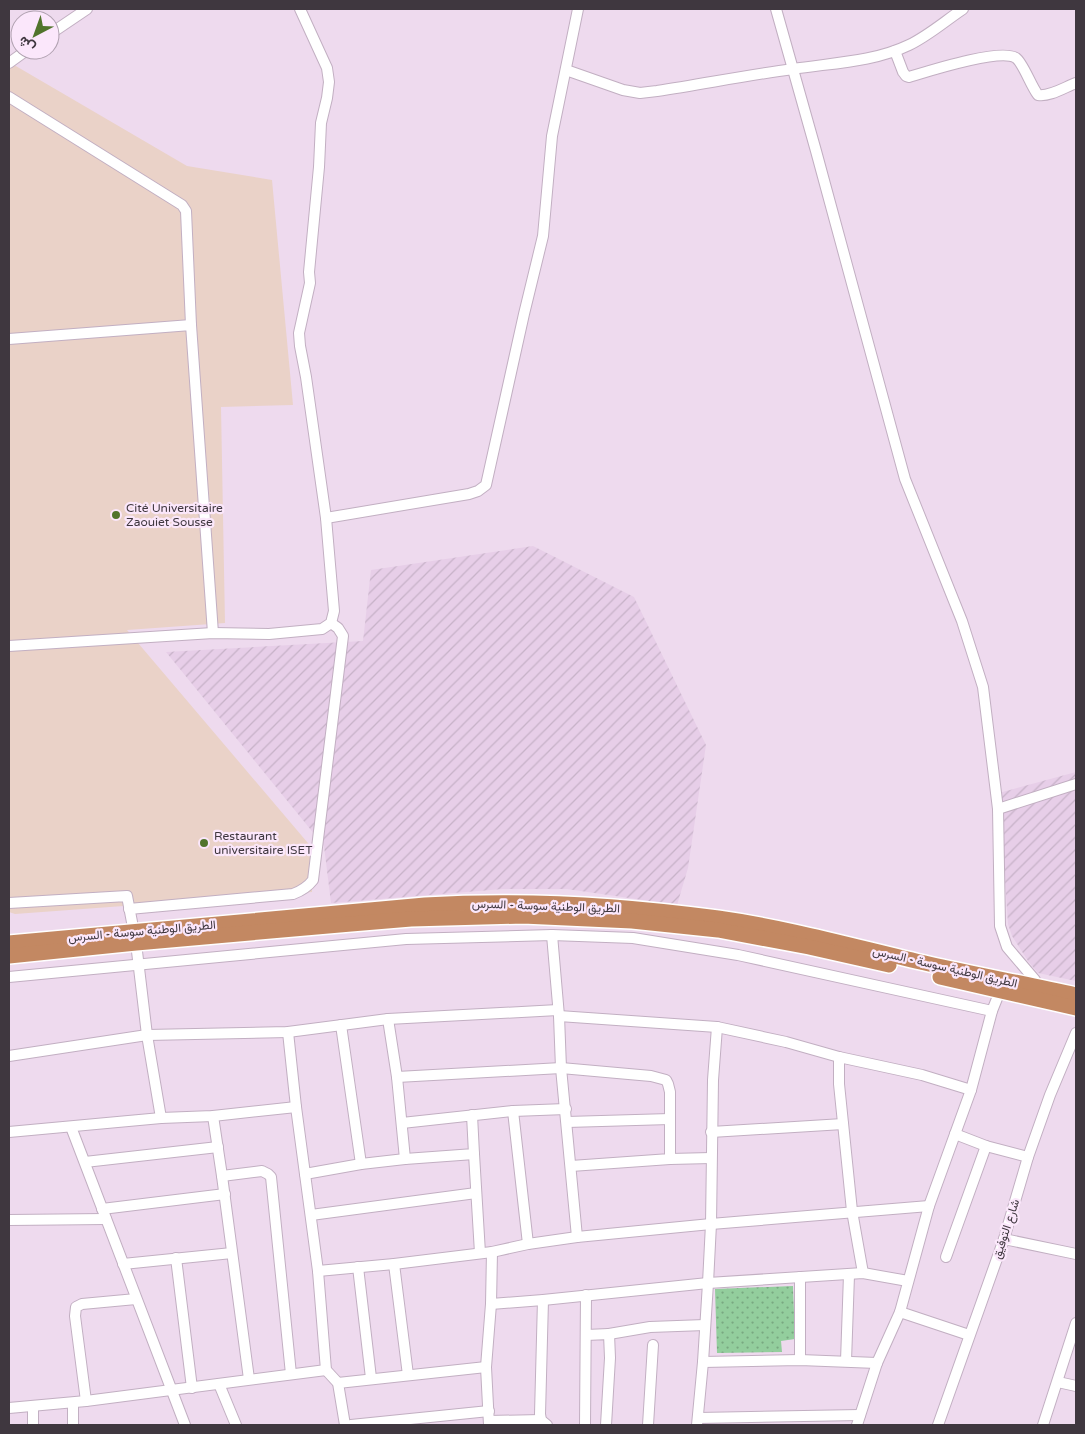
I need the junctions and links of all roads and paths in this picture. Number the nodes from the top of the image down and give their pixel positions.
1 (87, 9) edge
2 (300, 9) edge
3 (578, 9) edge
4 (776, 9) edge
5 (963, 9) edge
6 (60, 27) edge
7 (895, 51) junction
8 (792, 69) junction
9 (566, 70) junction
10 (1076, 83) edge
11 (9, 97) edge
12 (192, 325) junction
13 (9, 339) edge
14 (326, 518) junction
15 (331, 623) junction
16 (213, 633) junction
17 (9, 646) edge
18 (1076, 784) edge
19 (998, 809) junction
20 (9, 903) edge
21 (129, 909) junction
22 (552, 935) junction
23 (135, 937) junction
24 (9, 943) edge
25 (9, 956) edge
26 (138, 965) junction
27 (9, 977) edge
28 (1036, 987) junction
29 (1000, 991) junction
30 (1076, 995) edge
31 (1076, 1008) edge
32 (992, 1011) junction
33 (559, 1013) junction
34 (388, 1019) junction
35 (341, 1025) junction
36 (717, 1027) junction
37 (288, 1032) junction
38 (1076, 1033) edge
39 (147, 1035) junction
40 (9, 1056) edge
41 (840, 1057) junction
42 (562, 1068) junction
43 (397, 1077) junction
44 (971, 1090) junction
45 (296, 1107) junction
46 (566, 1109) junction
47 (514, 1111) junction
48 (472, 1115) junction
49 (213, 1116) junction
50 (161, 1118) junction
51 (670, 1119) junction
52 (567, 1122) junction
53 (402, 1123) junction
54 (844, 1124) junction
55 (72, 1127) junction
56 (9, 1132) edge
57 (711, 1132) junction
58 (956, 1134) junction
59 (986, 1146) junction
60 (218, 1148) junction
61 (474, 1154) junction
62 (1028, 1157) junction
63 (711, 1158) junction
64 (404, 1159) junction
65 (670, 1159) junction
66 (85, 1162) junction
67 (361, 1164) junction
68 (571, 1166) junction
69 (306, 1174) junction
70 (222, 1176) junction
71 (476, 1193) junction
72 (224, 1194) junction
73 (929, 1206) junction
74 (102, 1209) junction
75 (852, 1211) junction
76 (311, 1215) junction
77 (106, 1219) junction
78 (9, 1220) edge
79 (711, 1224) junction
80 (577, 1237) junction
81 (1004, 1239) junction
82 (528, 1244) junction
83 (232, 1252) junction
84 (492, 1252) junction
85 (480, 1253) junction
86 (1076, 1254) edge
87 (946, 1257) dead end
88 (176, 1258) junction
89 (123, 1264) junction
90 (394, 1264) junction
91 (358, 1267) junction
92 (318, 1271) junction
93 (862, 1273) junction
94 (849, 1275) junction
95 (800, 1277) junction
96 (908, 1281) junction
97 (708, 1283) junction
98 (586, 1295) junction
99 (136, 1299) junction
100 (543, 1300) junction
101 (490, 1304) junction
102 (900, 1312) junction
103 (1076, 1323) edge
104 (705, 1325) junction
105 (609, 1334) junction
106 (586, 1335) junction
107 (969, 1335) junction
108 (653, 1345) dead end
109 (800, 1360) junction
110 (846, 1361) junction
111 (703, 1362) junction
112 (877, 1363) junction
113 (486, 1367) junction
114 (326, 1370) junction
115 (292, 1374) junction
116 (408, 1375) junction
117 (371, 1378) junction
118 (249, 1379) junction
119 (338, 1382) junction
120 (1058, 1382) junction
121 (218, 1384) junction
122 (1076, 1386) edge
123 (192, 1388) junction
124 (171, 1391) junction
125 (86, 1402) junction
126 (73, 1403) junction
127 (33, 1406) junction
128 (9, 1408) edge
129 (860, 1415) junction
130 (489, 1419) edge
131 (697, 1422) edge
132 (544, 1423) edge
133 (33, 1425) edge
134 (73, 1425) edge
135 (184, 1425) edge
136 (236, 1425) edge
137 (346, 1425) edge
138 (351, 1425) edge
139 (585, 1425) edge
140 (606, 1425) edge
141 (648, 1425) edge
142 (857, 1425) edge
143 (938, 1425) edge
144 (1044, 1425) edge

1 - 6 street
2 - 14 street
3 - 9 street
4 - 8 street
5 - 7 street
7 - 8 street
7 - 10 street
8 - 9 street
8 - 19 street
9 - 14 street
11 - 12 street
12 - 13 street
12 - 16 street
14 - 15 street
15 - 16 street
15 - 21 street
16 - 17 street
18 - 19 street
19 - 28 street
20 - 21 street
21 - 23 street
22 - 26 street
22 - 32 street
22 - 33 street
23 - 24 highway, الطريق الوطنية سوسة - السرس
23 - 25 highway, الطريق الوطنية سوسة - السرس
23 - 26 street
23 - 28 highway, الطريق الوطنية سوسة - السرس
23 - 29 highway, الطريق الوطنية سوسة - السرس
26 - 27 street
26 - 39 street
28 - 30 highway, الطريق الوطنية سوسة - السرس
29 - 31 highway, الطريق الوطنية سوسة - السرس
29 - 32 street
32 - 44 street
33 - 34 street
33 - 36 street
33 - 42 street
34 - 35 street
34 - 43 street
35 - 37 street
35 - 67 street
36 - 41 street
36 - 57 street
37 - 39 street
37 - 45 street
38 - 62 street, شارع التوفيق
39 - 40 street
39 - 50 street
41 - 44 street
41 - 54 street
42 - 43 street
42 - 46 street
42 - 51 street
43 - 53 street
44 - 58 street
45 - 49 street
45 - 69 street
46 - 47 street
46 - 52 street
47 - 48 street
47 - 82 street
48 - 53 street
48 - 61 street
49 - 50 street
49 - 60 street
50 - 55 street
51 - 52 street
51 - 65 street
52 - 68 street
53 - 64 street
54 - 57 street
54 - 75 street
55 - 56 street
55 - 66 street
57 - 63 street
58 - 59 street
58 - 73 street
59 - 62 street
59 - 87 street
60 - 66 street
60 - 70 street
61 - 64 street
61 - 71 street
62 - 81 street, شارع التوفيق
63 - 65 street
63 - 79 street
64 - 67 street
65 - 68 street
66 - 74 street
67 - 69 street
68 - 80 street
69 - 76 street
70 - 72 street
70 - 115 street
71 - 76 street
71 - 85 street
72 - 74 street
72 - 83 street
73 - 75 street
73 - 96 street
74 - 77 street
75 - 79 street
75 - 93 street
76 - 92 street
77 - 78 street
77 - 89 street
79 - 80 street
79 - 97 street
80 - 82 street
81 - 86 street
81 - 107 street, شارع التوفيق
82 - 84 street
83 - 88 street
83 - 118 street
84 - 85 street
84 - 101 street
85 - 90 street
88 - 89 street
88 - 123 street
89 - 99 street
90 - 91 street
90 - 116 street
91 - 92 street
91 - 117 street
92 - 114 street
93 - 94 street
93 - 96 street
94 - 95 street
94 - 110 street
95 - 97 street
95 - 109 street
96 - 102 street
97 - 98 street
97 - 104 street
98 - 100 street
98 - 106 street
99 - 124 street
99 - 125 street
100 - 101 street
100 - 132 street
101 - 113 street
102 - 107 street
102 - 112 street
103 - 120 street
104 - 105 street
104 - 111 street
105 - 106 street
105 - 140 street
106 - 139 street
107 - 143 street, شارع التوفيق
108 - 141 street
109 - 110 street
109 - 111 street
110 - 112 street
111 - 131 street
112 - 129 street
113 - 116 street
113 - 130 street
114 - 115 street
114 - 119 street
115 - 118 street
116 - 117 street
117 - 119 street
118 - 121 street
119 - 137 street
120 - 122 street
120 - 144 street
121 - 123 street
121 - 136 street
123 - 124 street
124 - 125 street
124 - 135 street
125 - 126 street
126 - 127 street
126 - 134 street
127 - 128 street
127 - 133 street
129 - 131 street
129 - 142 street
130 - 132 street
130 - 138 street

